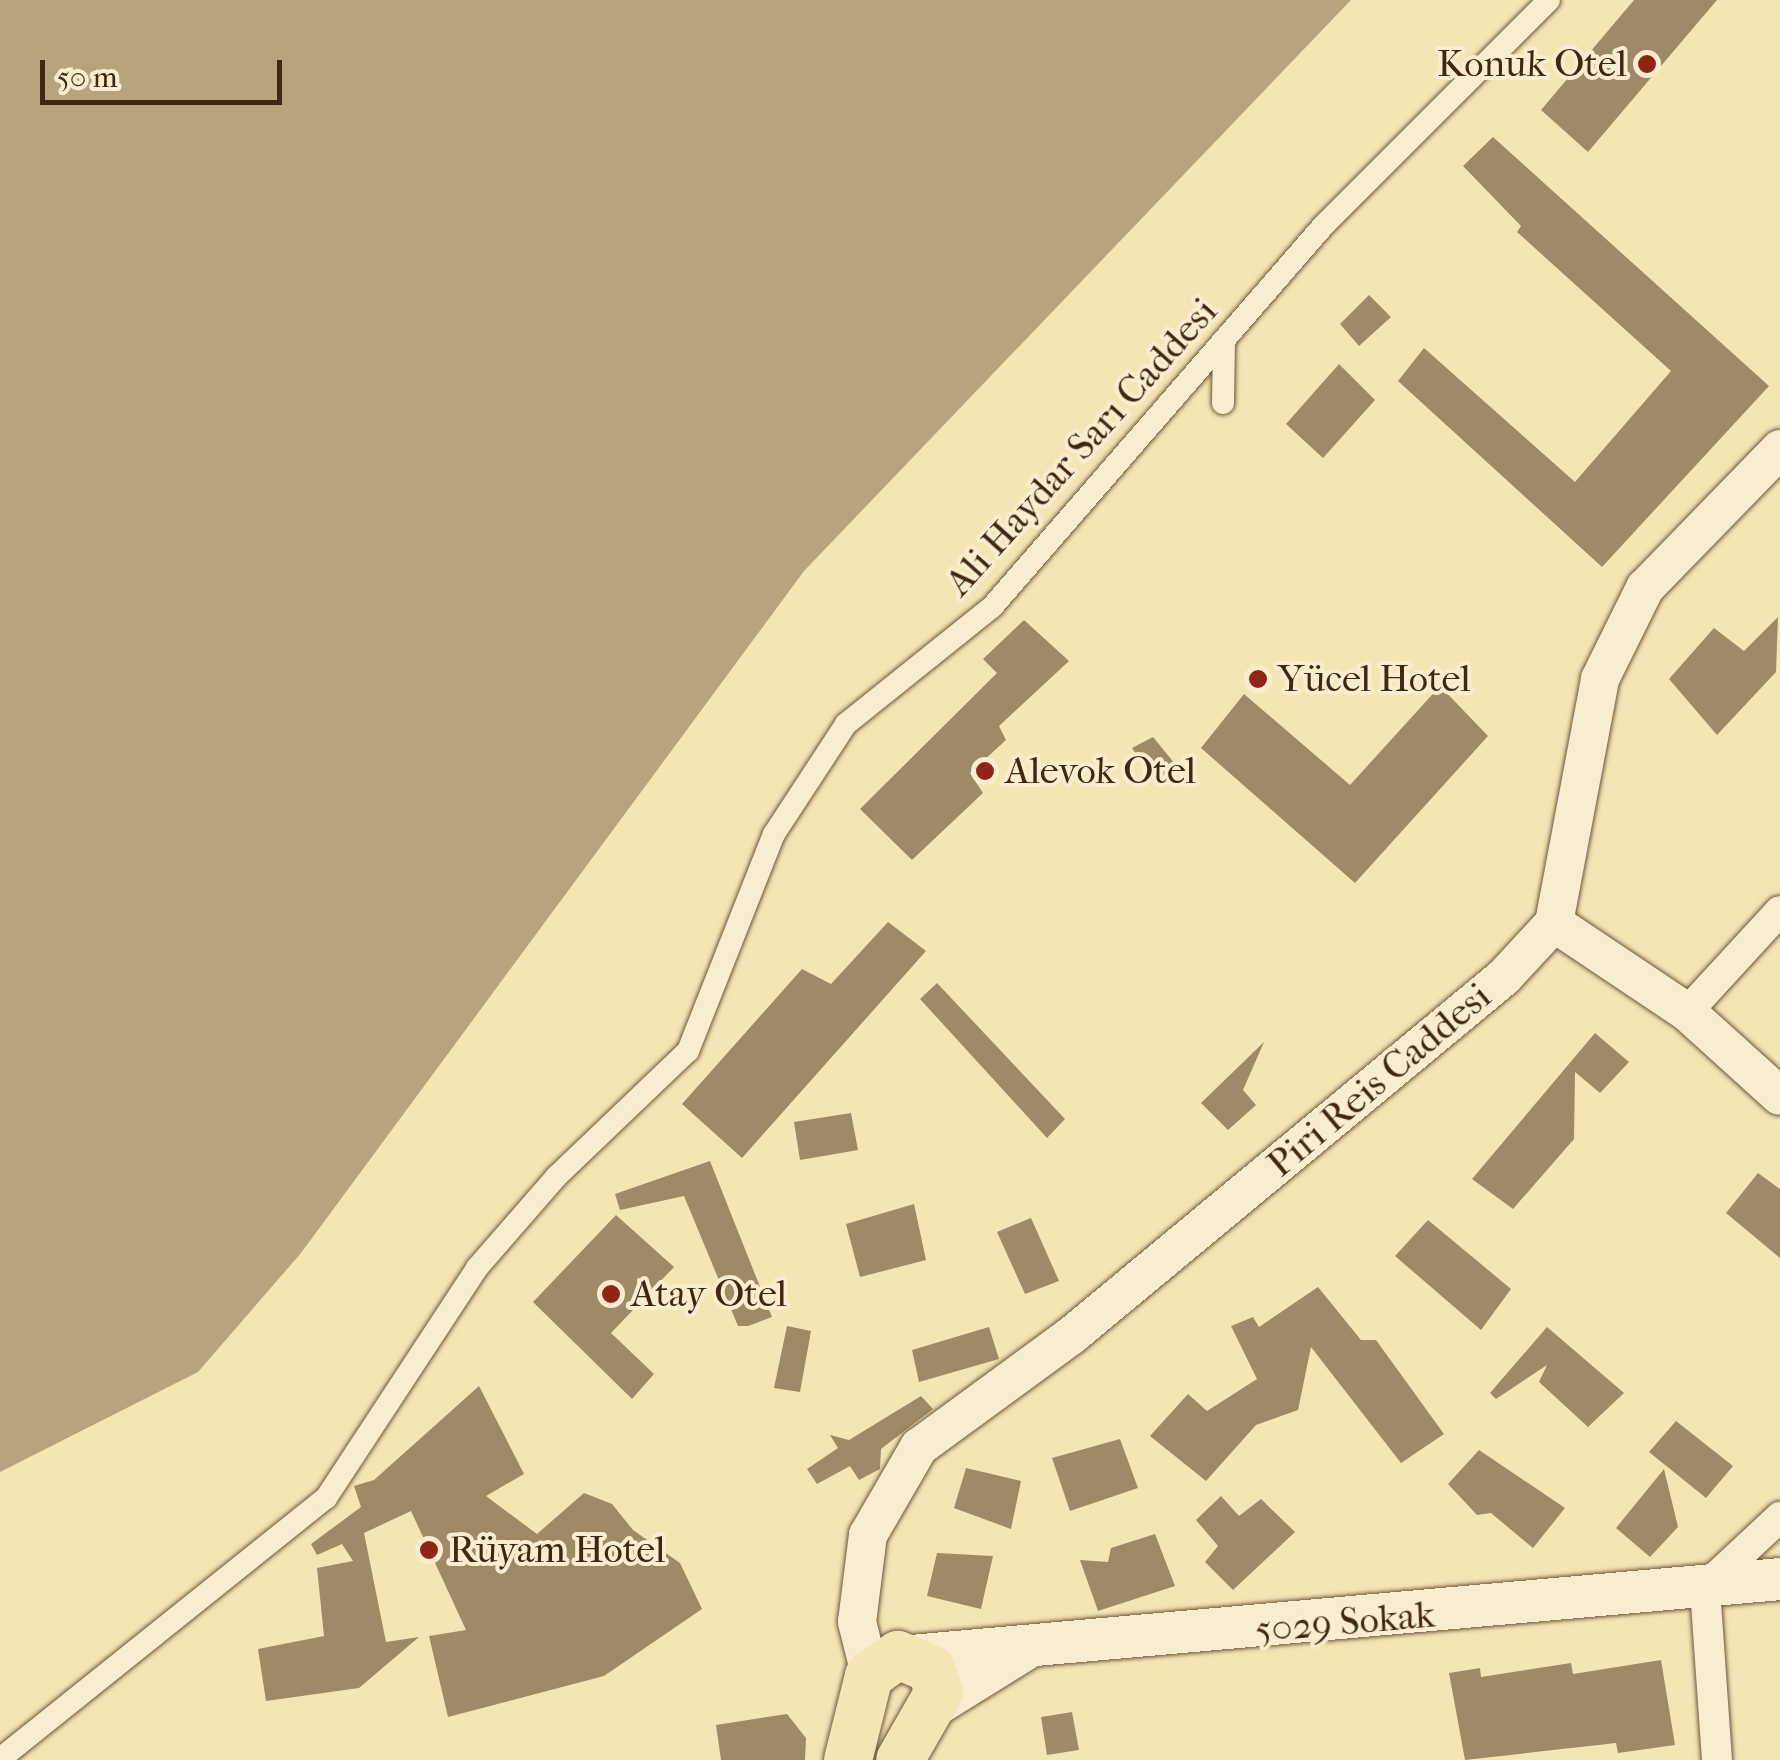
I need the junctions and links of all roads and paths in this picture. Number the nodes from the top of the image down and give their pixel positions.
1 (1550, 0) edge
2 (1224, 340) junction
3 (1223, 403) dead end
4 (1780, 449) edge
5 (1780, 911) edge
6 (1554, 923) junction
7 (1688, 1012) junction
8 (1780, 1096) edge
9 (1780, 1517) edge
10 (1780, 1579) edge
11 (1705, 1587) junction
12 (1029, 1648) junction
13 (886, 1668) junction
14 (934, 1709) junction
15 (0, 1759) edge
16 (848, 1760) edge
17 (900, 1760) edge
18 (1717, 1760) edge

1 - 2 street, Ali Haydar Sarı Caddesi
2 - 3 street
2 - 15 street, Ali Haydar Sarı Caddesi
4 - 6 street
5 - 7 street
6 - 7 street
6 - 13 street, Piri Reis Caddesi
7 - 8 street
9 - 11 street
10 - 11 main road, 5029 Sokak
11 - 12 main road, 5029 Sokak
11 - 18 street
12 - 13 main road, 5029 Sokak
12 - 14 main road
13 - 14 main road
13 - 14 main road
13 - 16 main road
14 - 17 main road

